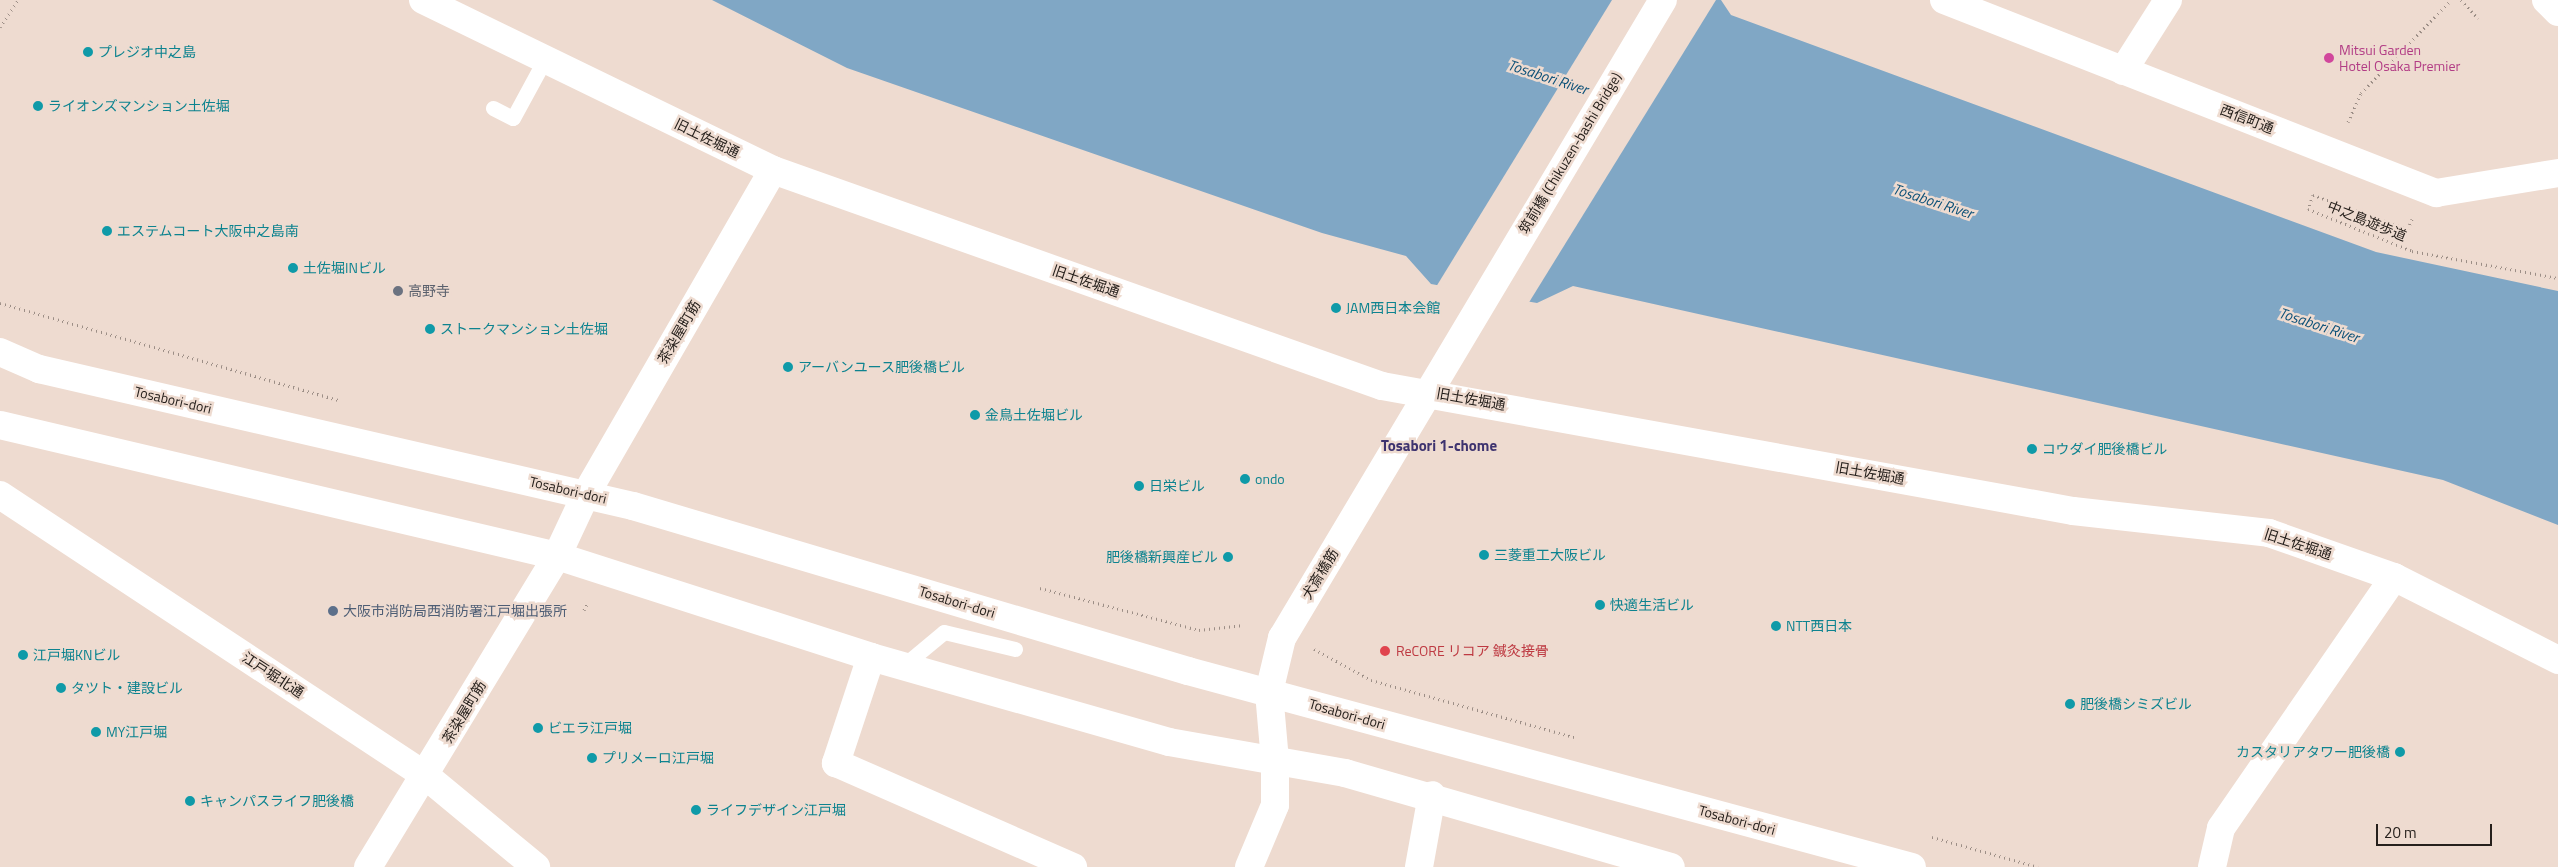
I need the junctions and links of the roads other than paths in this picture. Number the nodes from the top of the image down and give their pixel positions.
1 (424, 0) edge
2 (1663, 0) edge
3 (1944, 0) edge
4 (2168, 0) edge
5 (2546, 0) edge
6 (2558, 12) edge
7 (545, 59) junction
8 (2123, 71) junction
9 (493, 108) dead end
10 (773, 170) junction
11 (2558, 173) edge
12 (1478, 307) joint
13 (0, 352) edge
14 (1430, 392) junction
15 (0, 425) edge
16 (586, 494) junction
17 (0, 495) edge
18 (557, 556) junction
19 (2394, 577) junction
20 (1016, 649) dead end
21 (870, 658) junction
22 (2558, 660) edge
23 (903, 666) junction
24 (1269, 692) junction
25 (1275, 761) junction
26 (426, 776) junction
27 (1432, 794) junction
28 (368, 867) edge
29 (536, 867) edge
30 (1073, 867) edge
31 (1249, 867) edge
32 (1419, 867) edge
33 (1672, 867) edge
34 (1912, 867) edge
35 (2212, 867) edge

1 - 7 street, 旧土佐堀通
2 - 12 street, 筑前橋 (Chikuzen-bashi Bridge)
3 - 8 street, 西信町通
4 - 8 street
5 - 6 street
7 - 9 lane
7 - 10 street, 旧土佐堀通
8 - 11 street, 西信町通
10 - 14 street, 旧土佐堀通
10 - 16 street, 茶染屋町筋
12 - 14 street, 犬斎橋筋
13 - 16 street, Tosabori-dori
14 - 19 street, 旧土佐堀通
14 - 24 street, 犬斎橋筋
15 - 18 street
16 - 18 street, 茶染屋町筋
16 - 24 street, Tosabori-dori
17 - 26 street, 江戸堀北通
18 - 21 street
18 - 26 street, 茶染屋町筋
19 - 22 street, 旧土佐堀通
19 - 35 street
20 - 23 lane
21 - 23 street
21 - 30 street
23 - 25 street
24 - 25 street, 犬斎橋筋
24 - 34 street, Tosabori-dori
25 - 27 street
25 - 31 street, 犬斎橋筋
26 - 28 street, 茶染屋町筋
26 - 29 street, 江戸堀北通
27 - 32 street
27 - 33 street

